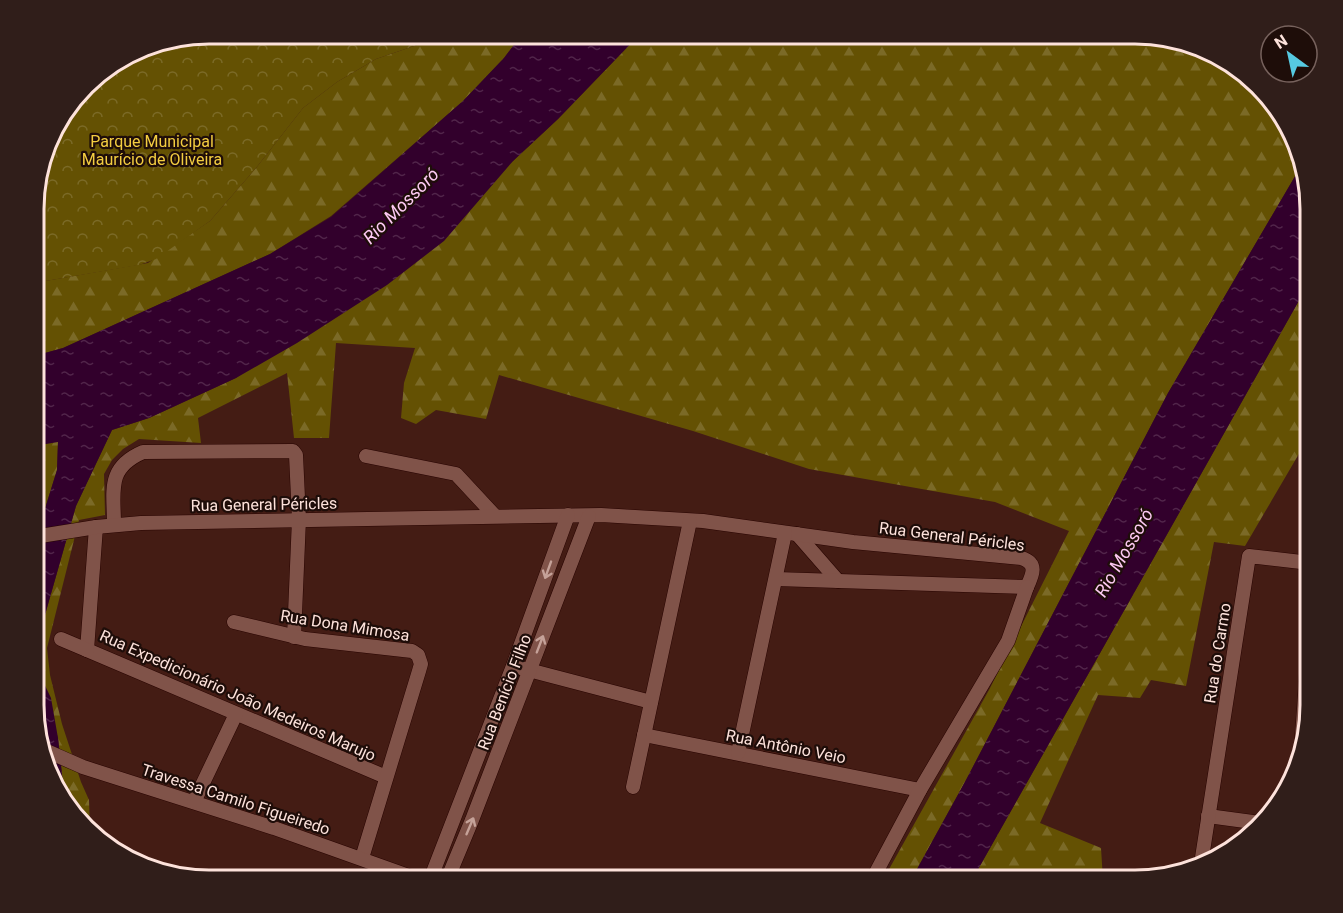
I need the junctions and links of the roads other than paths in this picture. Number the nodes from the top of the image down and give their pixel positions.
1 (366, 456) dead end
2 (568, 515) junction
3 (495, 516) junction
4 (589, 516) junction
5 (299, 519) junction
6 (690, 521) junction
7 (114, 525) junction
8 (96, 527) junction
9 (791, 533) junction
10 (44, 535) edge
11 (1299, 562) edge
12 (776, 579) junction
13 (838, 581) junction
14 (1027, 587) junction
15 (234, 622) dead end
16 (294, 637) junction
17 (61, 639) dead end
18 (87, 650) junction
19 (513, 666) junction
20 (530, 669) junction
21 (651, 702) junction
22 (236, 714) junction
23 (644, 735) junction
24 (51, 753) edge
25 (738, 753) junction
26 (386, 777) junction
27 (633, 787) dead end
28 (920, 790) junction
29 (194, 802) junction
30 (1208, 816) junction
31 (1250, 822) edge
32 (1202, 855) edge
33 (362, 858) junction
34 (878, 869) edge
35 (393, 870) edge
36 (434, 870) edge
37 (451, 870) edge

1 - 3 street
2 - 3 street, Rua General Péricles
2 - 4 street, Rua General Péricles
2 -> 19 street, Rua Benício Filho
3 - 5 street, Rua General Péricles
4 - 6 street, Rua General Péricles
20 -> 4 street, Rua Benício Filho
5 - 7 street, Rua General Péricles
5 - 7 street
5 - 16 street
6 - 9 street, Rua General Péricles
6 - 21 street
7 - 8 street, Rua General Péricles
8 - 10 street, Rua General Péricles
8 - 18 street, Rua Expedicionário João Medeiros Marujo
9 - 12 street
9 - 13 street
9 - 14 street, Rua General Péricles
11 - 30 street, Rua do Carmo
12 - 13 street
12 - 25 street
13 - 14 street
14 - 28 street
15 - 16 street, Rua Dona Mimosa
16 - 26 street, Rua Dona Mimosa
17 - 18 street
18 - 22 street, Rua Expedicionário João Medeiros Marujo
19 - 20 street
19 - 36 street, Rua Benício Filho
20 - 21 street
37 -> 20 street, Rua Benício Filho
21 - 23 street
22 - 26 street, Rua Expedicionário João Medeiros Marujo
22 - 29 street
23 - 25 street, Rua Antônio Veio
23 - 27 street
24 - 29 street, Travessa Camilo Figueiredo
25 - 28 street, Rua Antônio Veio
26 - 33 street, Rua Dona Mimosa
28 - 34 street
29 - 33 street, Travessa Camilo Figueiredo
30 - 31 street
30 - 32 street, Rua do Carmo
33 - 35 street, Travessa Camilo Figueiredo

